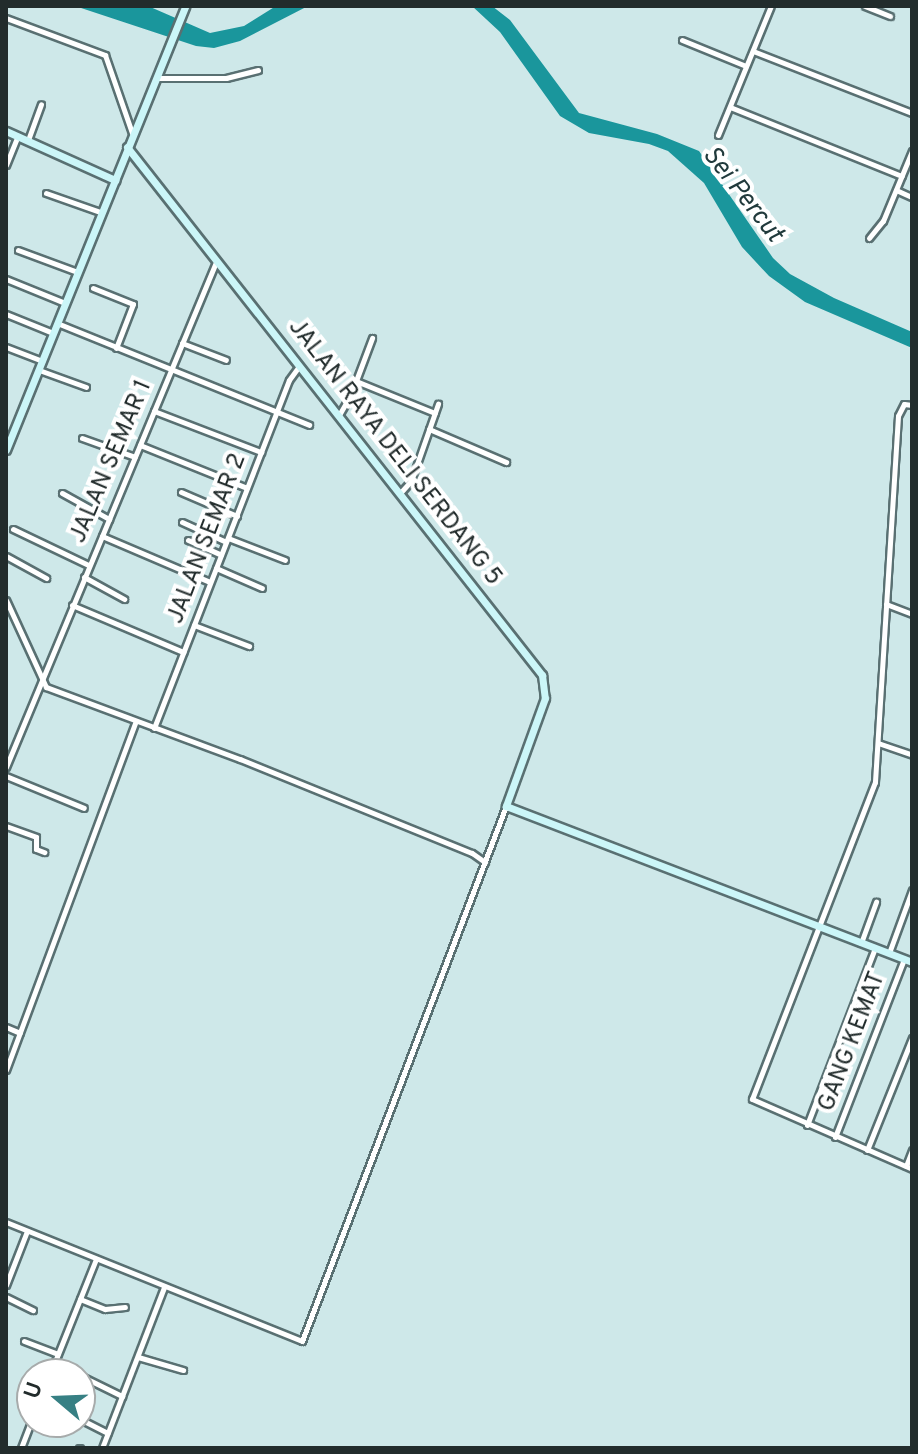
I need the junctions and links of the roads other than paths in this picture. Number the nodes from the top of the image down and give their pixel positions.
1 (185, 6) edge
2 (771, 6) edge
3 (865, 6) edge
4 (890, 16) dead end
5 (6, 18) edge
6 (682, 40) dead end
7 (753, 51) junction
8 (746, 66) junction
9 (258, 70) dead end
10 (157, 78) junction
11 (41, 104) dead end
12 (730, 107) junction
13 (912, 113) edge
14 (6, 131) edge
15 (132, 133) junction
16 (718, 135) dead end
17 (18, 136) junction
18 (28, 140) junction
19 (127, 147) junction
20 (912, 151) edge
21 (6, 165) edge
22 (902, 176) junction
23 (115, 180) junction
24 (896, 190) junction
25 (46, 193) dead end
26 (912, 197) edge
27 (100, 212) junction
28 (869, 238) dead end
29 (18, 250) dead end
30 (214, 263) junction
31 (77, 272) junction
32 (6, 279) edge
33 (93, 288) dead end
34 (65, 303) junction
35 (6, 314) edge
36 (57, 323) junction
37 (54, 333) junction
38 (372, 338) dead end
39 (182, 343) junction
40 (6, 347) edge
41 (116, 348) junction
42 (226, 360) dead end
43 (41, 366) junction
44 (298, 367) junction
45 (170, 371) junction
46 (356, 381) junction
47 (86, 387) dead end
48 (438, 404) dead end
49 (912, 405) edge
50 (154, 411) junction
51 (276, 413) junction
52 (435, 413) junction
53 (339, 415) junction
54 (309, 425) dead end
55 (10, 429) edge
56 (429, 429) junction
57 (82, 438) dead end
58 (140, 445) junction
59 (6, 450) edge
60 (261, 452) junction
61 (135, 457) junction
62 (506, 462) dead end
63 (247, 488) junction
64 (181, 492) dead end
65 (401, 492) junction
66 (62, 493) dead end
67 (237, 516) junction
68 (109, 519) junction
69 (182, 522) dead end
70 (13, 529) dead end
71 (102, 536) junction
72 (188, 540) dead end
73 (227, 540) junction
74 (221, 555) junction
75 (6, 556) edge
76 (285, 560) dead end
77 (88, 565) junction
78 (216, 568) junction
79 (84, 577) junction
80 (46, 578) dead end
81 (210, 582) junction
82 (262, 588) dead end
83 (124, 599) dead end
84 (6, 600) edge
85 (886, 604) junction
86 (72, 605) junction
87 (912, 614) edge
88 (194, 625) junction
89 (249, 646) dead end
90 (183, 652) junction
91 (44, 671) junction
92 (136, 721) junction
93 (154, 728) junction
94 (878, 743) junction
95 (912, 755) edge
96 (6, 767) edge
97 (6, 776) edge
98 (506, 806) junction
99 (84, 808) dead end
100 (6, 826) edge
101 (44, 852) dead end
102 (485, 862) junction
103 (912, 890) edge
104 (876, 902) dead end
105 (820, 927) junction
106 (861, 943) junction
107 (875, 948) junction
108 (888, 954) junction
109 (910, 959) edge
110 (6, 1027) edge
111 (20, 1033) junction
112 (912, 1038) edge
113 (6, 1070) edge
114 (807, 1125) junction
115 (835, 1137) junction
116 (867, 1150) junction
117 (912, 1150) edge
118 (909, 1168) edge
119 (6, 1222) edge
120 (27, 1231) junction
121 (96, 1259) junction
122 (6, 1285) edge
123 (164, 1287) junction
124 (6, 1297) edge
125 (80, 1299) junction
126 (125, 1307) dead end
127 (33, 1310) dead end
128 (24, 1341) dead end
129 (58, 1354) junction
130 (138, 1357) junction
131 (56, 1358) edge
132 (183, 1370) dead end
133 (96, 1383) edge
134 (122, 1396) junction
135 (96, 1427) edge
136 (108, 1433) junction
137 (102, 1448) edge

1 - 10 street
2 - 7 street
3 - 4 street
5 - 15 street
6 - 8 street
7 - 8 street
7 - 13 street
8 - 12 street
9 - 10 street
10 - 15 street
11 - 18 street
12 - 16 street
12 - 22 street
14 - 17 street
15 - 19 street
17 - 18 street
17 - 21 street
18 - 23 street
19 - 23 street
19 - 30 street, JALAN RAYA DELI SERDANG 5
20 - 22 street
22 - 24 street
23 - 27 street
24 - 26 street
24 - 28 street
25 - 27 street
27 - 31 street
29 - 31 street
30 - 39 street, JALAN SEMAR 1
30 - 44 street, JALAN RAYA DELI SERDANG 5
31 - 34 street
32 - 34 street
33 - 41 street
34 - 36 street
35 - 37 street
36 - 37 street
36 - 41 street
37 - 43 street
38 - 46 street
39 - 42 street
39 - 45 street, JALAN SEMAR 1
40 - 43 street
41 - 45 street
43 - 47 street
43 - 55 street
44 - 51 street, JALAN SEMAR 2
44 - 53 street, JALAN RAYA DELI SERDANG 5
45 - 50 street, JALAN SEMAR 1
45 - 51 street
46 - 52 street
46 - 53 street
48 - 52 street
49 - 85 street
50 - 58 street, JALAN SEMAR 1
50 - 60 street
51 - 54 street
51 - 60 street, JALAN SEMAR 2
52 - 56 street
53 - 65 street, JALAN RAYA DELI SERDANG 5
55 - 59 street
56 - 62 street
56 - 65 street
57 - 61 street
58 - 61 street, JALAN SEMAR 1
58 - 63 street
60 - 63 street, JALAN SEMAR 2
61 - 68 street, JALAN SEMAR 1
63 - 67 street, JALAN SEMAR 2
64 - 67 street
65 - 98 street, JALAN RAYA DELI SERDANG 5
66 - 68 street
67 - 73 street, JALAN SEMAR 2
68 - 71 street, JALAN SEMAR 1
69 - 73 street
70 - 77 street
71 - 77 street, JALAN SEMAR 1
71 - 81 street
72 - 74 street
73 - 74 street, JALAN SEMAR 2
73 - 76 street
74 - 78 street, JALAN SEMAR 2
75 - 80 street
77 - 79 street, JALAN SEMAR 1
78 - 81 street, JALAN SEMAR 2
78 - 82 street
79 - 83 street
79 - 86 street, JALAN SEMAR 1
81 - 88 street, JALAN SEMAR 2
84 - 91 street
85 - 87 street
85 - 94 street
86 - 90 street
86 - 91 street, JALAN SEMAR 1
88 - 89 street
88 - 90 street, JALAN SEMAR 2
90 - 93 street, JALAN SEMAR 2
91 - 92 street
91 - 96 street, JALAN SEMAR 1
92 - 93 street
92 - 111 street
93 - 102 street
94 - 95 street
94 - 105 street
97 - 99 street
98 - 102 street
98 - 105 street
100 - 101 street
102 - 123 street
103 - 108 street
104 - 106 street
105 - 106 street
105 - 114 street
106 - 107 street
107 - 108 street
107 - 114 street
108 - 109 street
109 - 115 street, GANG KEMAT
110 - 111 street
111 - 113 street
112 - 116 street
114 - 115 street
115 - 116 street
116 - 118 street
117 - 118 street
119 - 120 street
120 - 121 street
120 - 122 street
121 - 123 street
121 - 125 street
123 - 130 street
124 - 127 street
125 - 126 street
125 - 129 street
128 - 129 street
129 - 131 street
130 - 132 street
130 - 134 street
133 - 134 street
134 - 136 street
135 - 136 street
136 - 137 street

